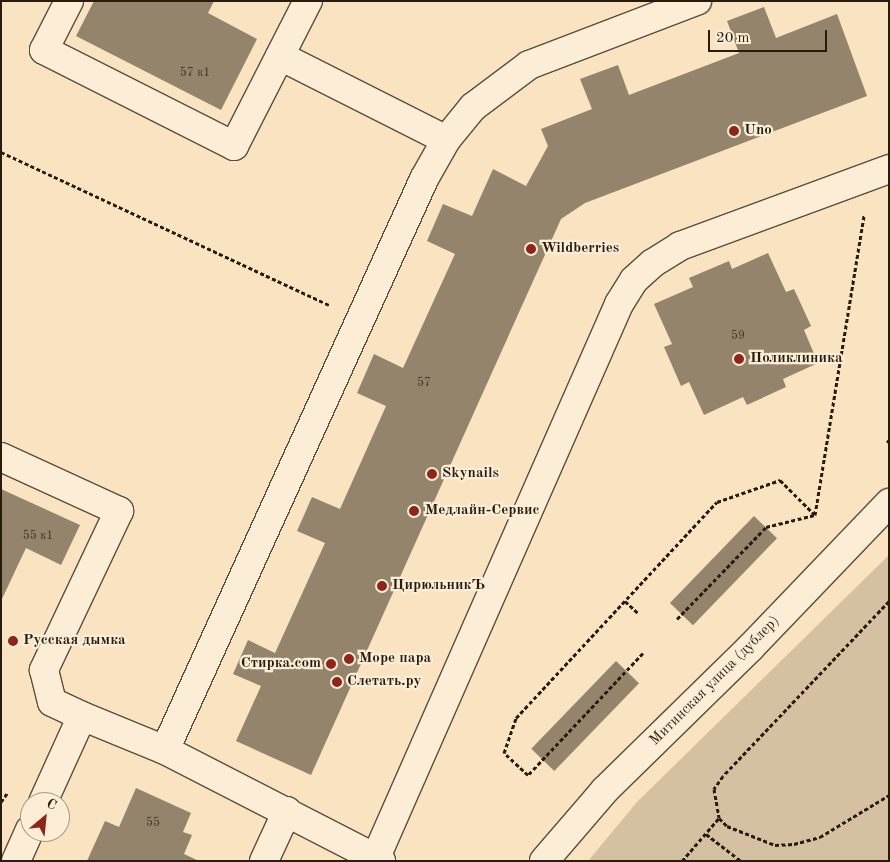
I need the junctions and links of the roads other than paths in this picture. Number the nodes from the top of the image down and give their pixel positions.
1 (69, 1) edge
2 (308, 1) edge
3 (697, 1) edge
4 (280, 56) junction
5 (446, 140) junction
6 (880, 173) edge
7 (1, 457) edge
8 (889, 504) edge
9 (82, 716) junction
10 (165, 750) junction
11 (48, 792) edge
12 (287, 811) junction
13 (25, 842) edge
14 (378, 859) edge
15 (16, 861) edge
16 (264, 861) edge
17 (544, 861) edge

1 - 4 street
2 - 4 street
3 - 5 street
4 - 5 street
5 - 10 street
6 - 14 street
7 - 9 street
8 - 17 street, Митинская улица (дублер)
9 - 10 street
9 - 11 street
10 - 12 street
12 - 14 street
12 - 16 street
13 - 15 street

